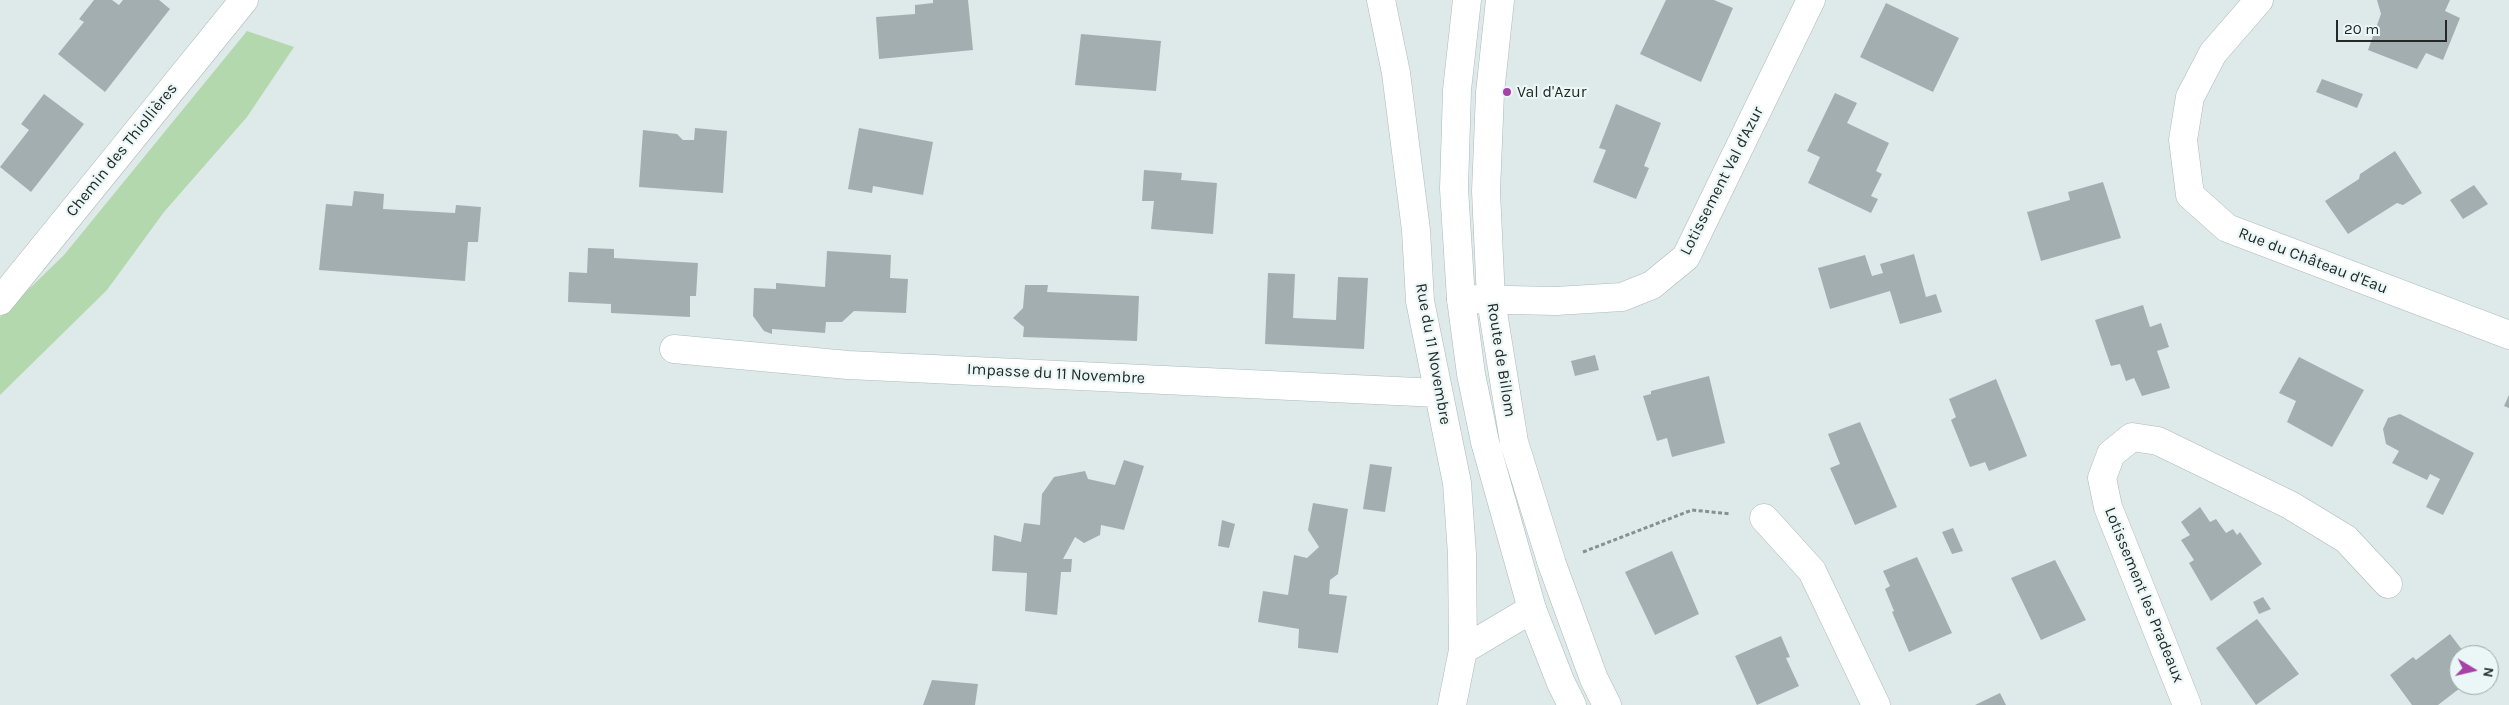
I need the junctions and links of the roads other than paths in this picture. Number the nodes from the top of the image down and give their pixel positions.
1 (244, 0) edge
2 (1381, 0) edge
3 (1467, 0) edge
4 (1500, 0) edge
5 (1811, 0) edge
6 (2259, 0) edge
7 (1461, 300) junction
8 (1491, 300) junction
9 (0, 301) edge
10 (2509, 335) edge
11 (674, 349) dead end
12 (1438, 393) junction
13 (1764, 518) road end
14 (2388, 584) dead end
15 (1532, 610) junction
16 (1463, 650) junction
17 (1452, 705) edge
18 (1572, 705) edge
19 (1607, 705) edge
20 (1876, 705) edge
21 (2187, 705) edge

1 - 9 street, Chemin des Thiollières
2 - 12 street, Rue du 11 Novembre
3 - 7 street, Route de Billom
4 - 8 street, Route de Billom
5 - 8 street, Lotissement Val d'Azur
6 - 10 street, Rue du Château d'Eau
7 - 8 street, Lotissement Val d'Azur
7 - 15 street, Route de Billom
8 - 19 street, Route de Billom
11 - 12 street, Impasse du 11 Novembre
12 - 16 street, Rue du 11 Novembre
13 - 20 street
14 - 21 street, Lotissement les Pradeaux
15 - 16 street
15 - 18 street, Route de Billom
16 - 17 street, Rue du 11 Novembre

